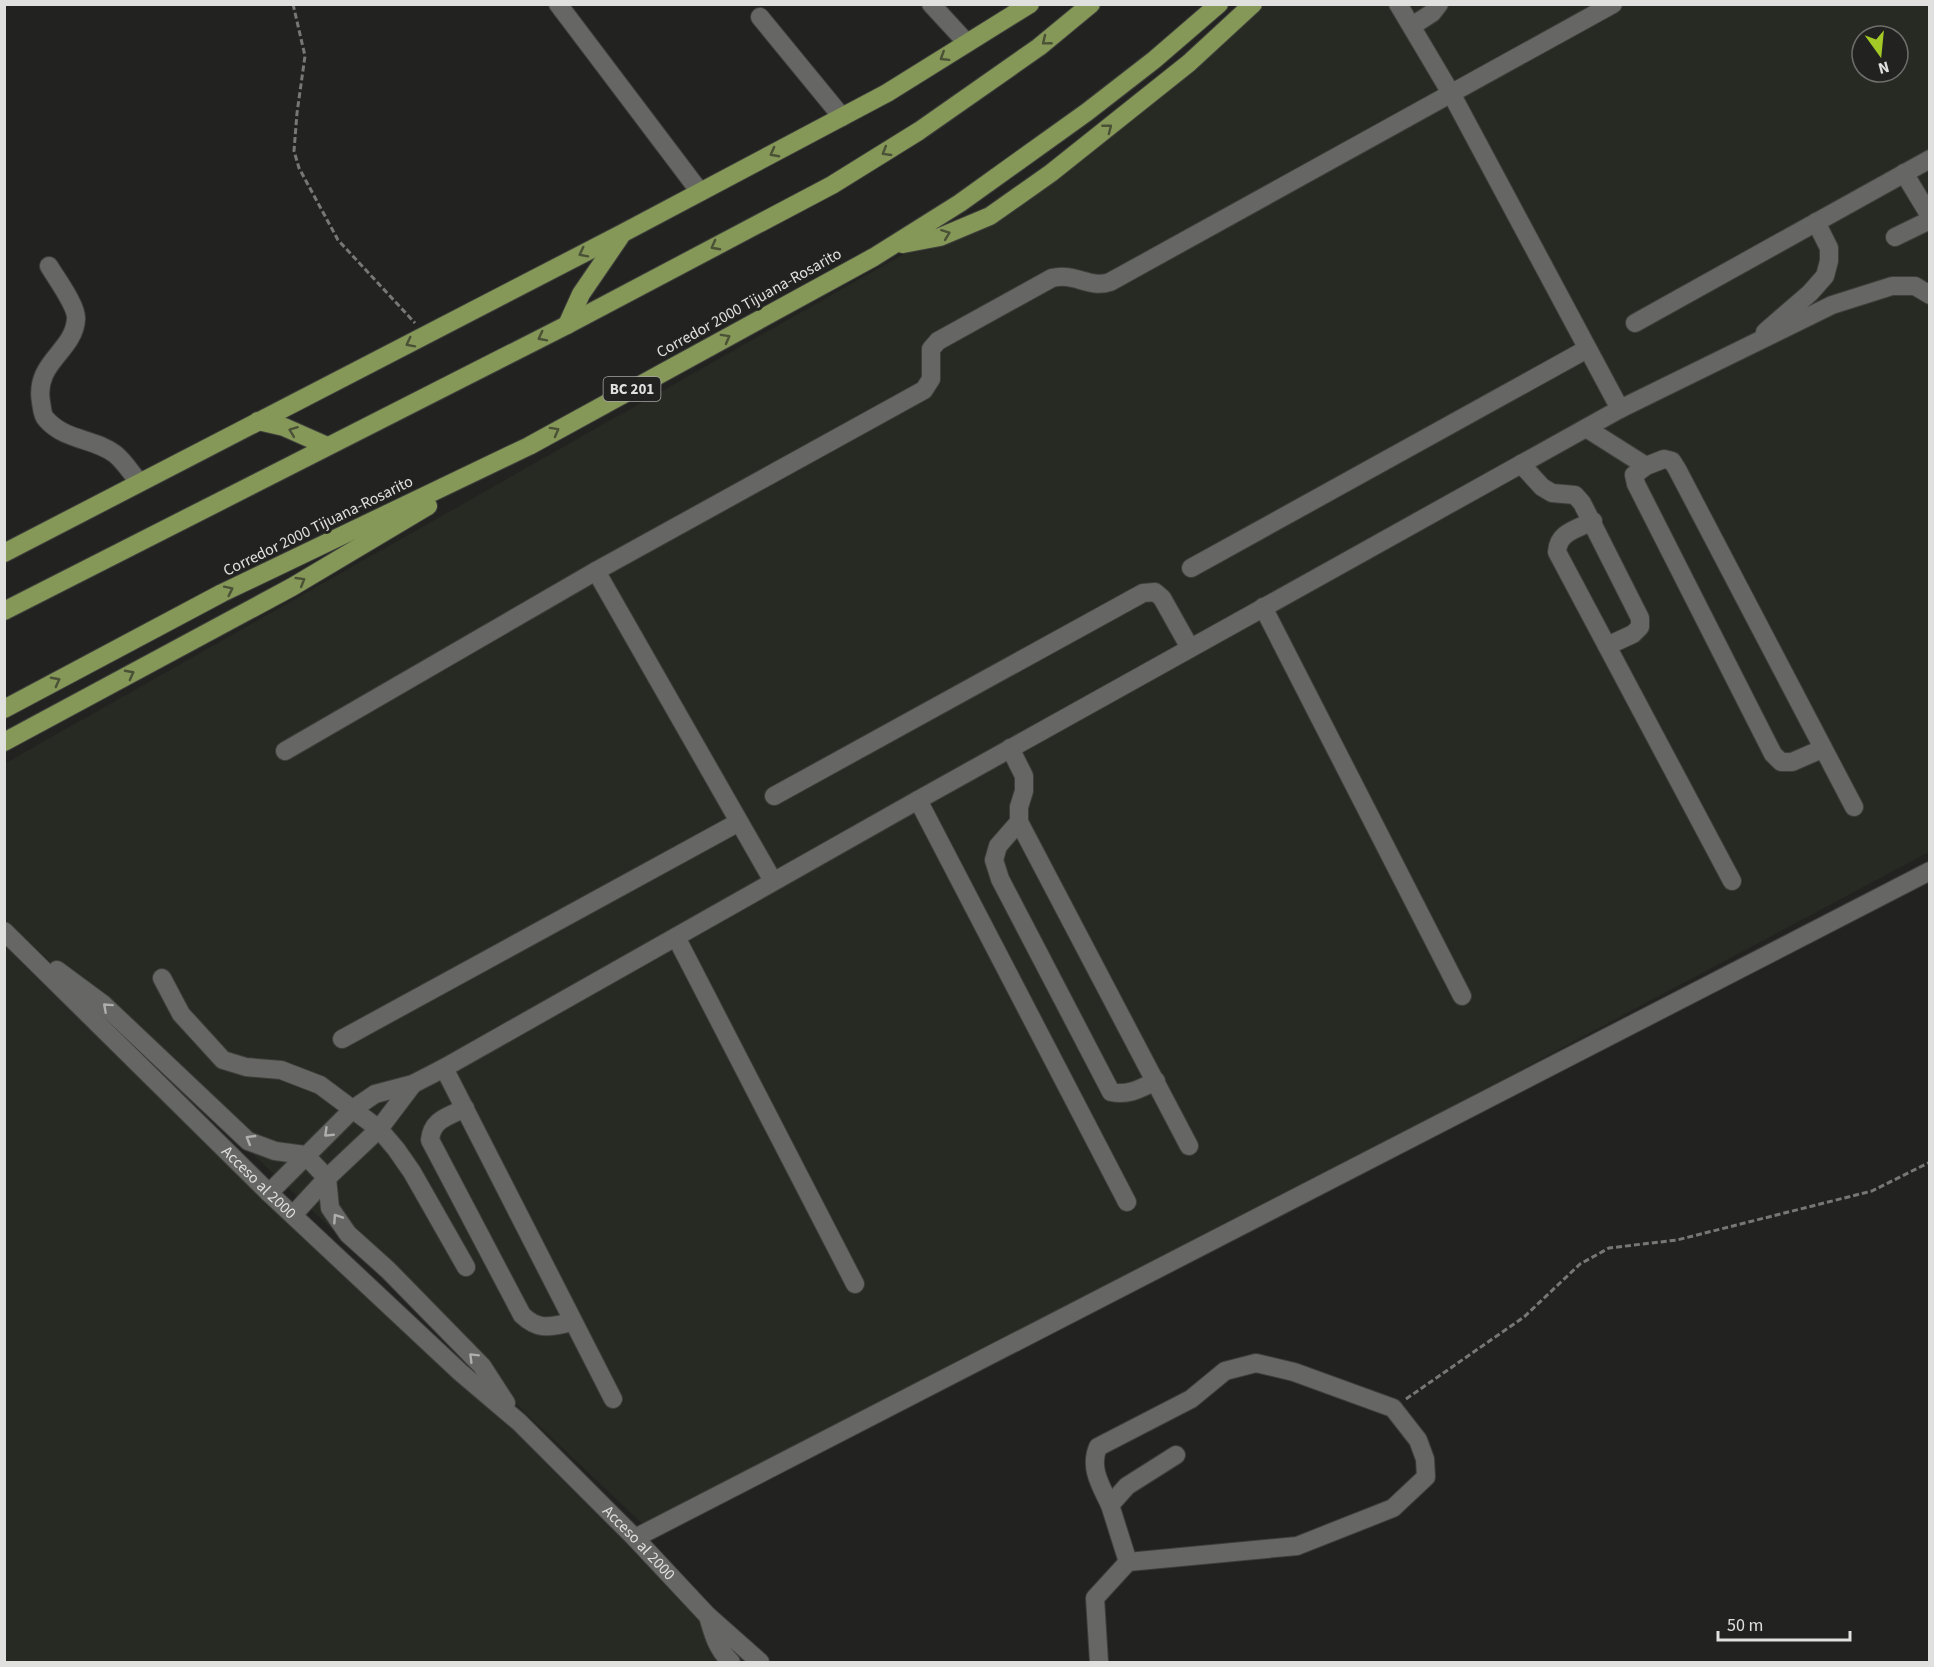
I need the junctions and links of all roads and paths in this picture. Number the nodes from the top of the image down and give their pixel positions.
1 (293, 4) edge
2 (558, 4) edge
3 (931, 4) edge
4 (1030, 4) edge
5 (1091, 4) edge
6 (1219, 4) edge
7 (1253, 4) edge
8 (1398, 4) edge
9 (1439, 4) edge
10 (1613, 4) edge
11 (760, 17) dead end
12 (1412, 26) junction
13 (967, 43) junction
14 (1452, 95) junction
15 (842, 117) junction
16 (1929, 159) edge
17 (1904, 173) junction
18 (700, 192) junction
19 (1929, 218) edge
20 (1816, 222) junction
21 (623, 233) junction
22 (1894, 237) dead end
23 (889, 247) junction
24 (49, 266) dead end
25 (1929, 296) edge
26 (567, 324) junction
27 (1635, 324) dead end
28 (427, 334) junction
29 (1750, 345) junction
30 (1587, 349) junction
31 (1620, 409) junction
32 (258, 421) junction
33 (1586, 428) junction
34 (327, 446) junction
35 (529, 446) junction
36 (1521, 464) junction
37 (1646, 466) junction
38 (139, 482) junction
39 (1593, 521) junction
40 (4, 553) edge
41 (1191, 568) dead end
42 (596, 572) junction
43 (1263, 607) junction
44 (4, 611) edge
45 (1607, 646) junction
46 (1190, 648) junction
47 (4, 709) edge
48 (4, 742) edge
49 (1010, 748) junction
50 (1822, 749) junction
51 (285, 751) dead end
52 (774, 796) dead end
53 (918, 800) junction
54 (1854, 807) dead end
55 (739, 822) junction
56 (1019, 822) junction
57 (1929, 871) edge
58 (773, 881) junction
59 (1732, 881) dead end
60 (7, 933) edge
61 (676, 937) junction
62 (162, 978) dead end
63 (1462, 996) dead end
64 (342, 1039) dead end
65 (444, 1068) junction
66 (1156, 1081) junction
67 (413, 1084) junction
68 (465, 1108) junction
69 (353, 1109) junction
70 (379, 1129) junction
71 (1189, 1146) dead end
72 (305, 1155) junction
73 (1929, 1162) edge
74 (327, 1178) junction
75 (269, 1193) junction
76 (1127, 1202) dead end
77 (293, 1215) junction
78 (466, 1267) dead end
79 (855, 1284) dead end
80 (573, 1322) junction
81 (613, 1400) dead end
82 (1393, 1408) junction
83 (519, 1422) junction
84 (1176, 1455) dead end
85 (1110, 1505) junction
86 (635, 1538) junction
87 (1128, 1562) junction
88 (708, 1615) junction
89 (731, 1662) edge
90 (760, 1662) edge
91 (1099, 1662) edge

1 - 28 path
2 - 18 street
3 - 13 street
4 - 13 highway
5 -> 26 highway
6 - 23 highway, Corredor 2000 Tijuana-Rosarito / BC 201
23 -> 7 highway
8 - 12 street
9 - 12 street
10 - 14 street
11 - 15 street
12 - 14 street
13 -> 15 highway
14 - 30 street
14 - 42 street
15 -> 18 highway
16 - 17 street
17 - 19 street
17 - 20 street
18 - 21 highway
19 - 22 street
20 - 27 street
20 - 29 street
21 - 26 highway
21 -> 28 highway
35 -> 23 highway, Corredor 2000 Tijuana-Rosarito / BC 201
24 - 38 street
25 - 29 street
26 -> 34 highway
28 -> 32 highway
29 - 31 street
30 - 31 street
30 - 41 street
31 - 33 street
34 -> 32 highway
32 - 38 highway
33 - 36 street
33 - 37 street
34 - 44 highway
47 -> 35 highway, Corredor 2000 Tijuana-Rosarito / BC 201
48 -> 35 highway
36 - 39 street
36 - 43 street
37 - 50 street
37 - 50 street
38 - 40 highway
39 - 45 street
39 - 45 street
42 - 51 street
42 - 55 street
43 - 46 street
43 - 63 street
45 - 59 street
46 - 49 street
46 - 52 street
49 - 53 street
49 - 56 street
50 - 54 street
53 - 58 street
53 - 76 street
55 - 58 street
55 - 64 street
56 - 66 street
56 - 66 street
57 - 86 street
58 - 61 street
72 -> 60 street, Acceso al 2000
60 - 75 street, Acceso al 2000
61 - 65 street
61 - 79 street
62 - 69 street
65 - 67 street
65 - 68 street
66 - 71 street
67 - 69 street
67 - 70 street
68 - 80 street
68 - 80 street
69 - 70 street
69 -> 72 street
70 - 74 street
70 - 78 street
72 - 74 street
72 - 75 street
73 - 82 path
74 - 77 street
83 -> 74 street, Acceso al 2000
75 - 77 street, Acceso al 2000
77 - 83 street, Acceso al 2000
80 - 81 street
82 - 85 street
82 - 87 street
83 - 86 street, Acceso al 2000
84 - 85 street
85 - 87 street
86 - 88 street, Acceso al 2000
87 - 91 street
88 - 89 street
88 - 90 street, Acceso al 2000

